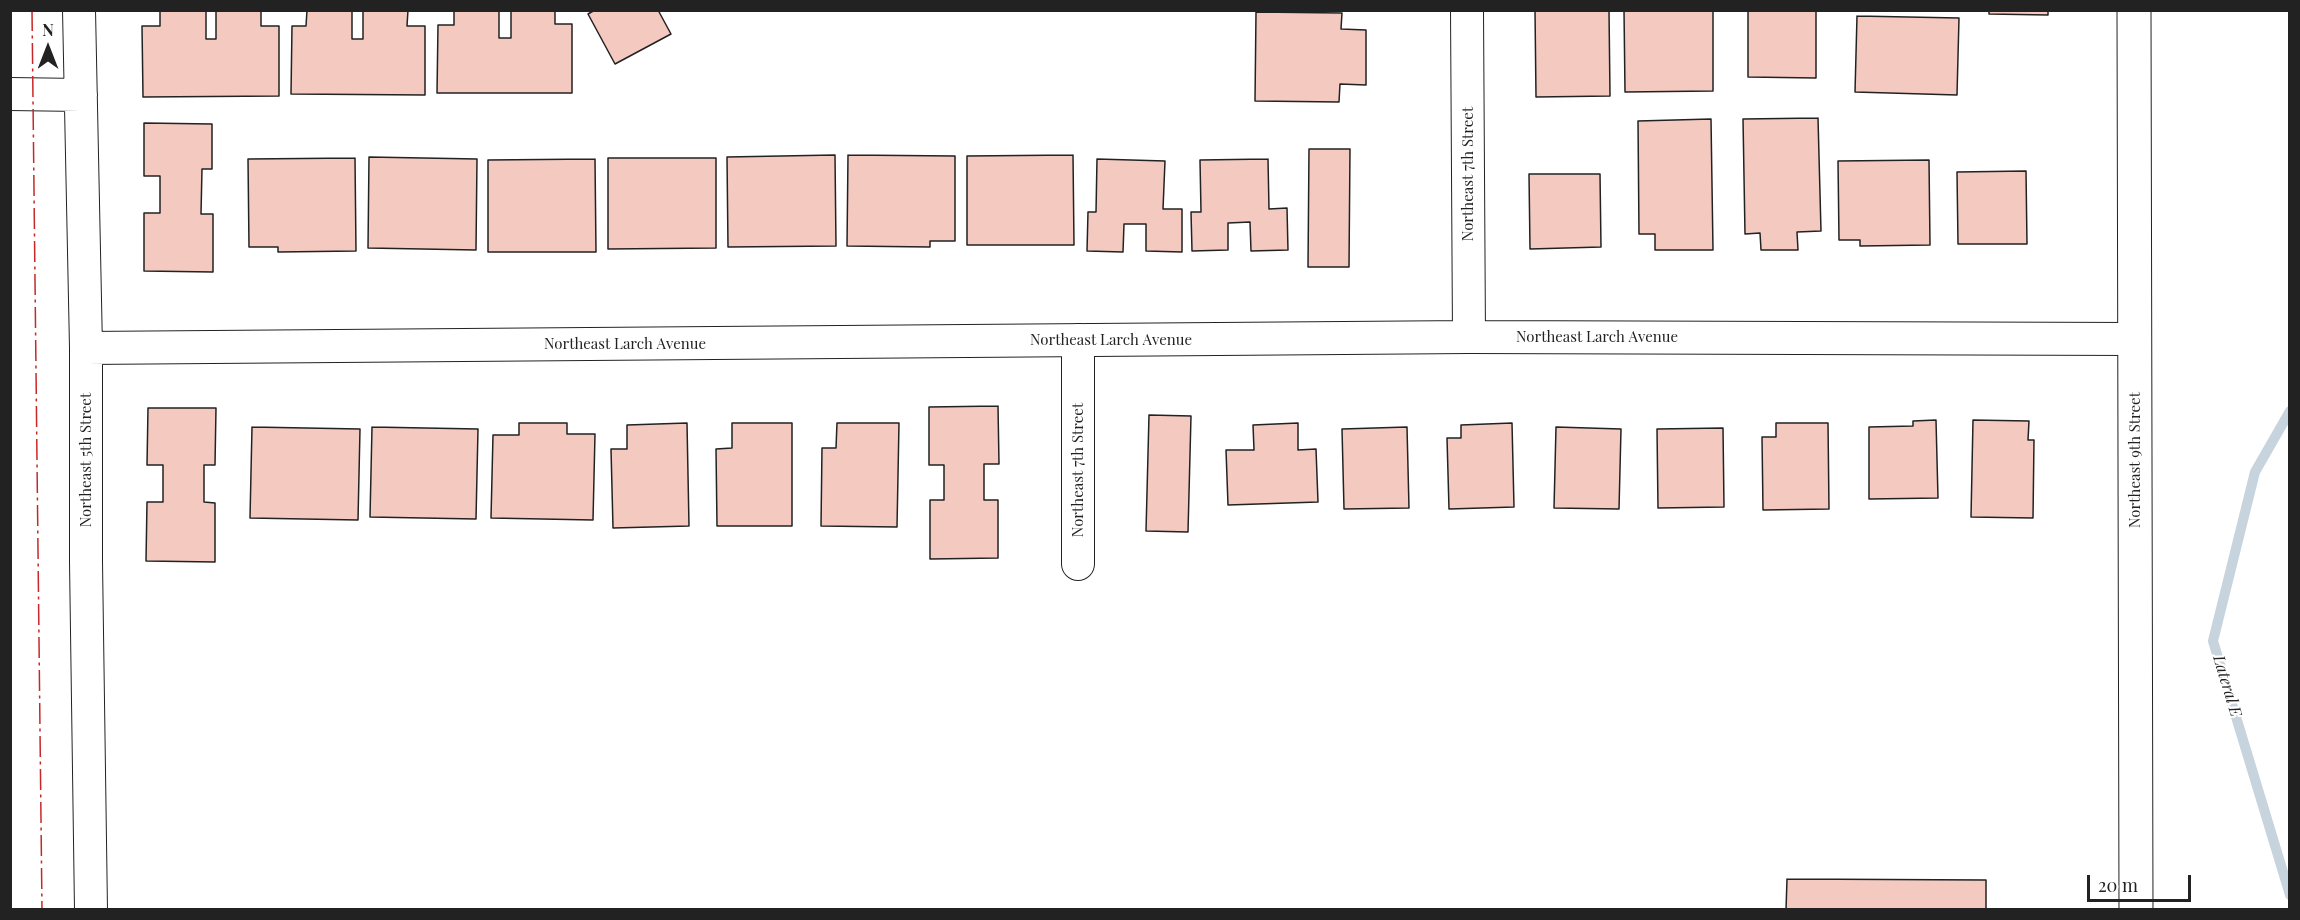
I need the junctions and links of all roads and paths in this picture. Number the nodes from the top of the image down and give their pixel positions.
1 (79, 10) edge
2 (1467, 10) edge
3 (2134, 10) edge
4 (10, 94) edge
5 (81, 95) junction
6 (1469, 337) junction
7 (2135, 339) junction
8 (1078, 340) junction
9 (86, 348) junction
10 (1078, 564) dead end
11 (91, 909) edge
12 (2136, 909) edge

1 - 5 street, Northeast 5th Street
2 - 6 street, Northeast 7th Street
3 - 7 main road, Northeast 9th Street
4 - 5 street
5 - 9 street, Northeast 5th Street
6 - 7 street, Northeast Larch Avenue
6 - 8 street, Northeast Larch Avenue
7 - 12 main road, Northeast 9th Street
8 - 9 street, Northeast Larch Avenue
8 - 10 street, Northeast 7th Street
9 - 11 street, Northeast 5th Street

